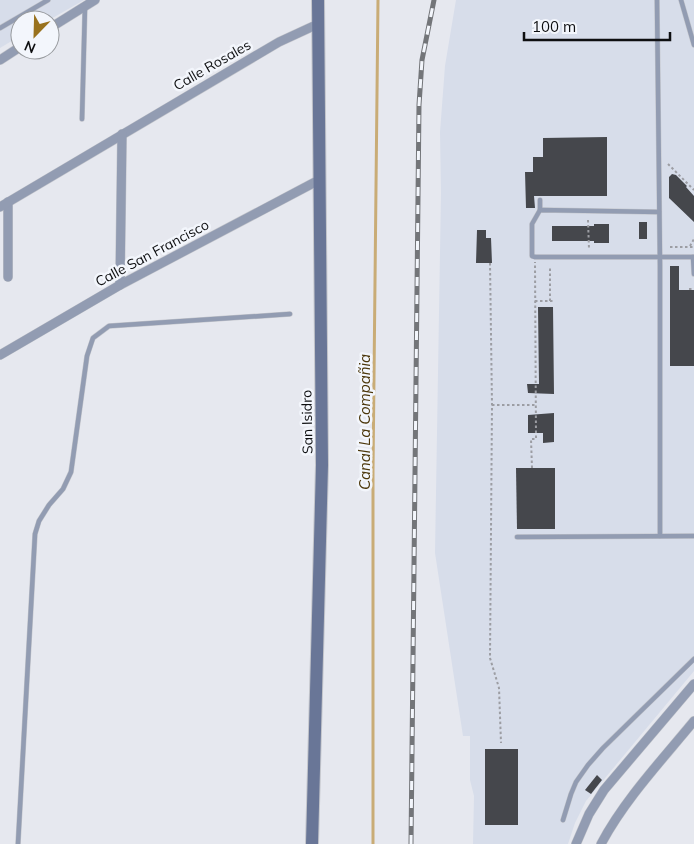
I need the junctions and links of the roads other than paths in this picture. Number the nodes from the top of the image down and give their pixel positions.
1 (48, 0) edge
2 (95, 0) edge
3 (318, 0) edge
4 (658, 0) edge
5 (681, 0) edge
6 (85, 6) junction
7 (60, 22) edge
8 (318, 24) junction
9 (0, 28) edge
10 (694, 45) edge
11 (82, 119) dead end
12 (122, 134) junction
13 (319, 180) junction
14 (540, 200) dead end
15 (4, 204) edge
16 (540, 210) junction
17 (659, 212) junction
18 (660, 257) junction
19 (694, 257) edge
20 (694, 274) edge
21 (8, 277) dead end
22 (120, 285) junction
23 (290, 314) dead end
24 (0, 355) edge
25 (660, 536) junction
26 (694, 536) edge
27 (517, 537) dead end
28 (694, 659) edge
29 (694, 684) edge
30 (694, 721) edge
31 (564, 820) dead end
32 (18, 844) edge
33 (312, 844) edge
34 (576, 844) edge
35 (601, 844) edge

1 - 9 lane
2 - 6 street
3 - 8 main road, San Isidro
4 - 17 lane
5 - 10 lane
6 - 7 street
6 - 11 lane
8 - 12 street, Calle Rosales
8 - 13 main road, San Isidro
12 - 15 street, Calle Rosales
12 - 22 street
13 - 22 street, Calle San Francisco
13 - 33 main road, San Isidro
14 - 16 lane
15 - 21 street
16 - 17 lane
16 - 18 lane
17 - 18 lane
18 - 19 lane
18 - 25 lane
19 - 20 lane
22 - 24 street, Calle San Francisco
23 - 32 lane
25 - 26 lane
25 - 27 lane
28 - 31 lane
29 - 34 street
30 - 35 street

